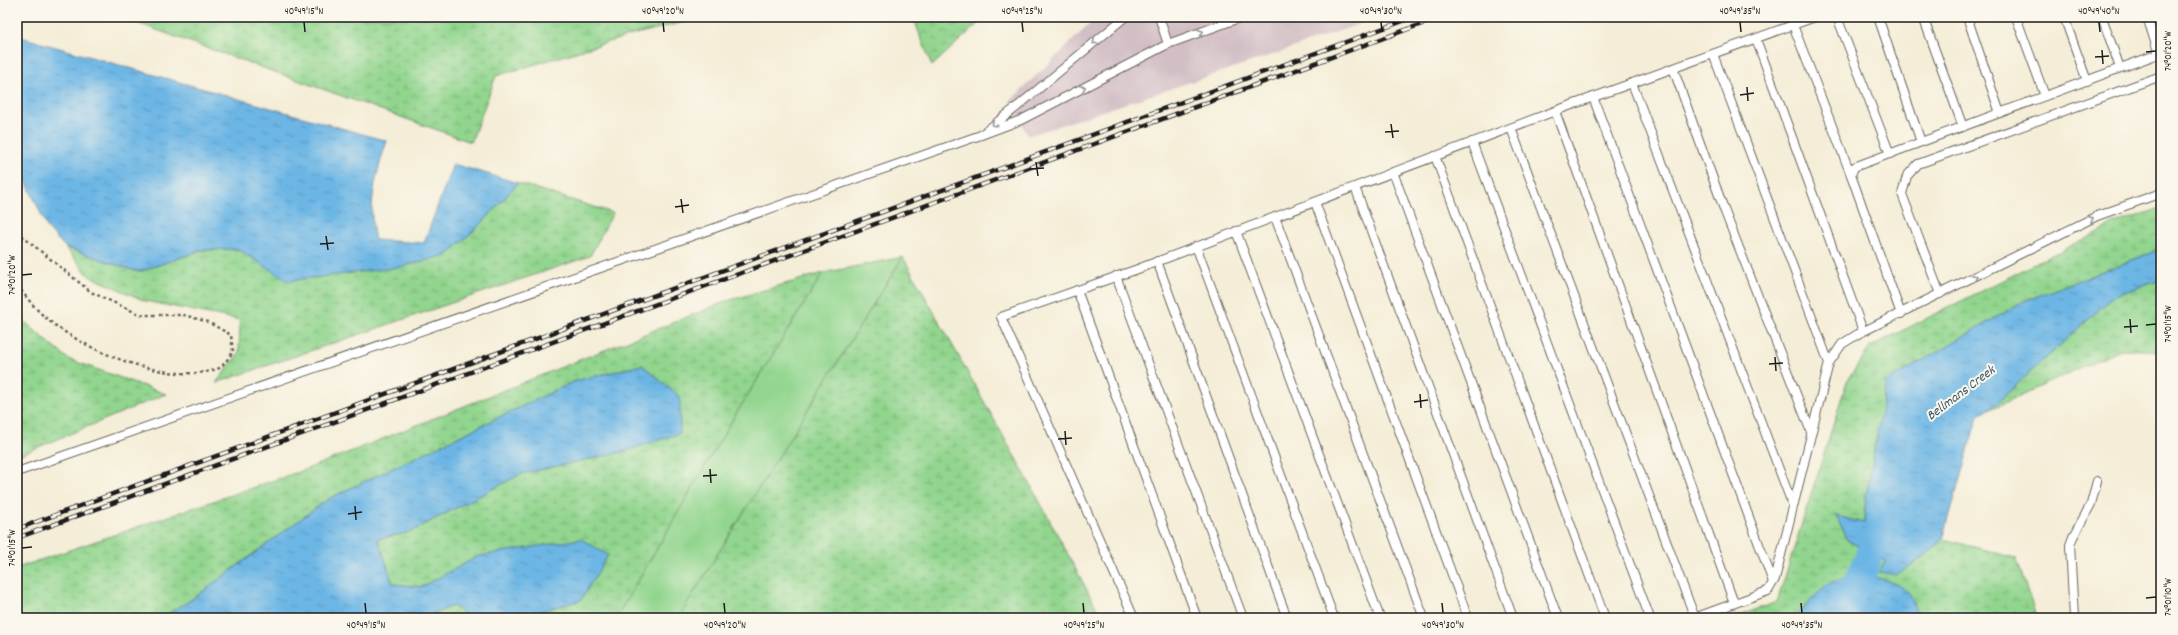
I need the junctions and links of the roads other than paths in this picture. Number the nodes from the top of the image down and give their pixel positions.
1 (1125, 17) edge
2 (1159, 17) edge
3 (1242, 17) edge
4 (1816, 17) edge
5 (1837, 17) edge
6 (1878, 17) edge
7 (1923, 17) edge
8 (1967, 17) edge
9 (2016, 17) edge
10 (2064, 17) edge
11 (2102, 17) edge
12 (2147, 17) edge
13 (1793, 26) junction
14 (1756, 38) junction
15 (1168, 44) junction
16 (1713, 54) junction
17 (2160, 54) edge
18 (1673, 68) junction
19 (2120, 68) junction
20 (2161, 76) edge
21 (2087, 81) junction
22 (1632, 83) junction
23 (2045, 96) junction
24 (1593, 97) junction
25 (1555, 111) junction
26 (2000, 113) junction
27 (1963, 127) junction
28 (1511, 128) junction
29 (981, 135) junction
30 (1472, 142) junction
31 (1922, 142) junction
32 (1890, 154) junction
33 (1435, 156) junction
34 (1393, 172) junction
35 (1851, 175) junction
36 (1355, 186) junction
37 (2161, 193) edge
38 (1315, 202) junction
39 (1275, 217) junction
40 (1236, 231) junction
41 (1196, 246) junction
42 (1157, 261) junction
43 (1116, 276) junction
44 (1077, 290) junction
45 (1940, 294) junction
46 (1901, 314) junction
47 (1863, 331) junction
48 (1829, 363) junction
49 (1812, 432) junction
50 (17, 472) edge
51 (2097, 481) dead end
52 (1794, 506) junction
53 (1773, 582) junction
54 (1734, 603) junction
55 (1134, 618) edge
56 (1197, 618) edge
57 (1243, 618) edge
58 (1287, 618) edge
59 (1334, 618) edge
60 (1380, 618) edge
61 (1424, 618) edge
62 (1468, 618) edge
63 (1513, 618) edge
64 (1558, 618) edge
65 (1605, 618) edge
66 (1650, 618) edge
67 (1695, 618) edge
68 (2074, 618) edge

1 -> 29 lane
2 - 15 lane
15 -> 3 lane
4 - 13 lane
5 - 32 lane
6 - 31 lane
7 - 27 lane
8 - 26 lane
9 - 23 lane
10 - 21 lane
11 - 19 lane
12 - 17 lane
13 - 14 lane
13 - 35 lane
14 - 16 lane
14 - 47 lane
29 -> 15 lane
16 - 18 lane
16 - 48 lane
17 - 19 lane
18 - 22 lane
18 - 49 lane
19 - 21 lane
20 - 45 lane
21 - 23 lane
22 - 24 lane
22 - 52 lane
23 - 26 lane
24 - 25 lane
24 - 53 lane
25 - 28 lane
25 - 54 lane
26 - 27 lane
27 - 31 lane
28 - 30 lane
28 - 67 lane
29 - 50 lane
30 - 33 lane
30 - 66 lane
31 - 32 lane
32 - 35 lane
33 - 34 lane
33 - 65 lane
34 - 36 lane
34 - 64 lane
35 - 46 lane
36 - 38 lane
36 - 63 lane
45 -> 37 lane
38 - 39 lane
38 - 62 lane
39 - 40 lane
39 - 61 lane
40 - 41 lane
40 - 60 lane
41 - 42 lane
41 - 59 lane
42 - 43 lane
42 - 58 lane
43 - 44 lane
43 - 57 lane
44 - 55 lane
44 - 56 lane
45 - 46 lane
46 - 47 lane
47 - 48 lane
48 - 49 lane
49 - 52 lane
51 - 68 lane
52 - 53 lane
53 - 54 lane
54 - 67 lane

